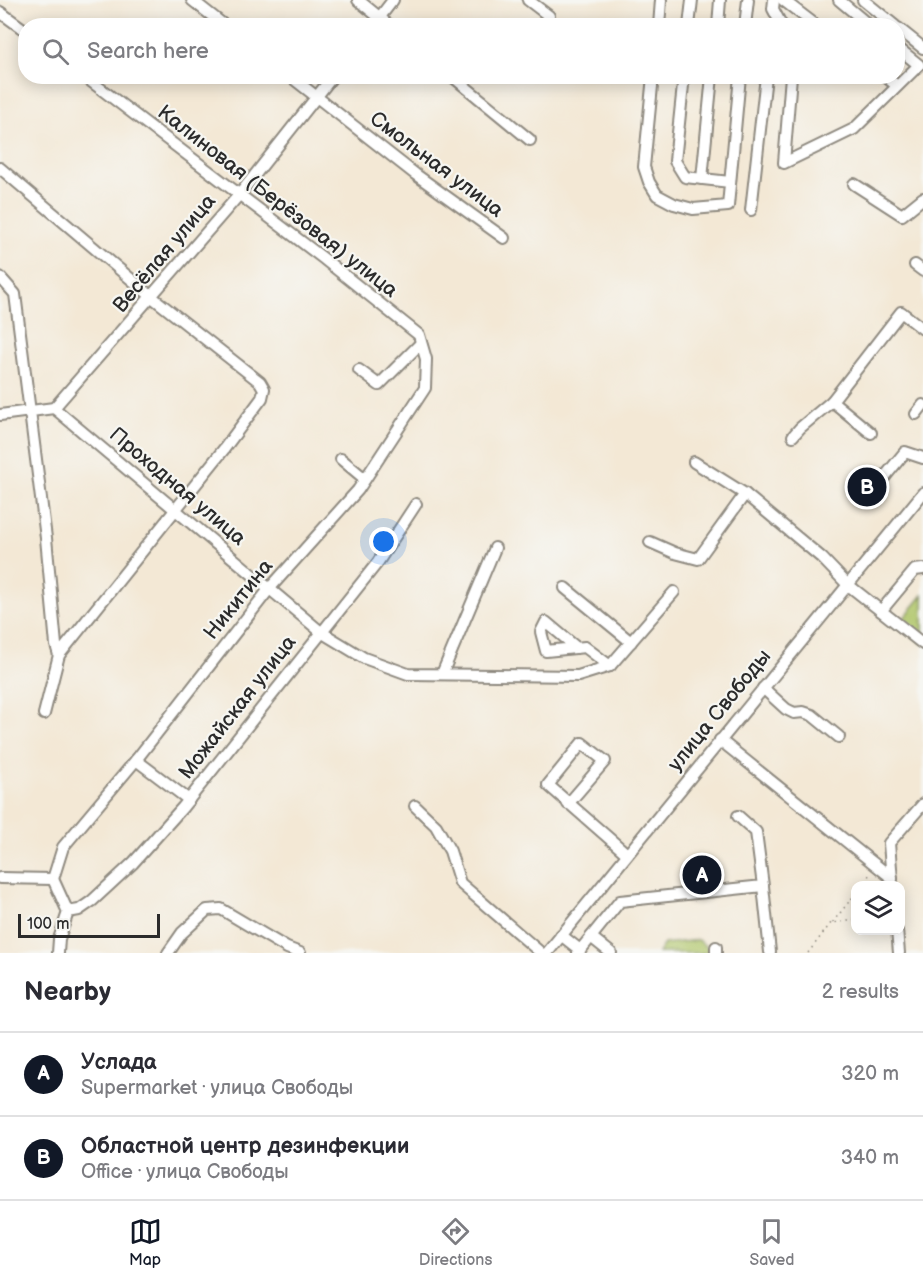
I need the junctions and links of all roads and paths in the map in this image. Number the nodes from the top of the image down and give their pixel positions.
1 (192, 0) edge
2 (358, 0) edge
3 (393, 0) edge
4 (528, 0) edge
5 (661, 0) edge
6 (692, 0) edge
7 (720, 0) edge
8 (748, 0) edge
9 (783, 0) edge
10 (839, 0) edge
11 (863, 0) edge
12 (0, 12) edge
13 (549, 16) dead end
14 (215, 18) edge
15 (373, 18) edge
16 (378, 18) edge
17 (659, 18) edge
18 (690, 18) edge
19 (719, 18) edge
20 (746, 18) edge
21 (807, 18) edge
22 (860, 18) edge
23 (885, 18) edge
24 (18, 25) edge
25 (905, 34) edge
26 (923, 48) edge
27 (905, 54) edge
28 (905, 78) edge
29 (94, 84) edge
30 (300, 84) edge
31 (327, 84) edge
32 (462, 84) edge
33 (652, 84) edge
34 (683, 84) edge
35 (711, 84) edge
36 (739, 84) edge
37 (765, 84) edge
38 (790, 84) edge
39 (895, 84) edge
40 (897, 86) joint
41 (316, 97) junction
42 (530, 140) dead end
43 (0, 168) edge
44 (702, 178) junction
45 (730, 182) junction
46 (854, 184) dead end
47 (239, 195) junction
48 (923, 198) edge
49 (751, 210) dead end
50 (504, 238) dead end
51 (0, 277) edge
52 (152, 297) junction
53 (923, 329) edge
54 (420, 339) junction
55 (359, 370) dead end
56 (832, 401) junction
57 (54, 408) junction
58 (30, 411) junction
59 (0, 415) edge
60 (871, 433) dead end
61 (793, 436) dead end
62 (923, 458) edge
63 (341, 459) dead end
64 (694, 462) dead end
65 (365, 479) junction
66 (923, 493) edge
67 (745, 494) junction
68 (870, 495) dead end
69 (417, 504) dead end
70 (175, 510) junction
71 (650, 542) dead end
72 (495, 548) dead end
73 (923, 569) edge
74 (847, 584) junction
75 (270, 588) junction
76 (565, 588) dead end
77 (674, 592) dead end
78 (881, 611) junction
79 (321, 632) junction
80 (631, 642) junction
81 (923, 644) edge
82 (577, 648) dead end
83 (59, 655) junction
84 (610, 666) junction
85 (442, 674) junction
86 (763, 688) junction
87 (44, 714) dead end
88 (839, 737) dead end
89 (720, 740) junction
90 (136, 760) junction
91 (189, 800) junction
92 (568, 804) junction
93 (923, 804) edge
94 (415, 806) dead end
95 (738, 816) dead end
96 (627, 854) junction
97 (877, 866) junction
98 (0, 878) edge
99 (53, 879) junction
100 (864, 881) edge
101 (891, 881) edge
102 (892, 881) edge
103 (763, 886) junction
104 (851, 898) edge
105 (68, 912) junction
106 (851, 921) edge
107 (832, 923) junction
108 (561, 935) junction
109 (897, 935) edge
110 (591, 937) junction
111 (579, 951) edge
112 (770, 952) edge
113 (58, 953) edge
114 (168, 953) edge
115 (300, 953) edge
116 (541, 953) edge
117 (547, 953) edge
118 (611, 953) edge
119 (808, 953) edge
120 (899, 953) edge

1 - 14 street
2 - 15 street
3 - 16 street
4 - 13 street
5 - 17 street
6 - 18 street
7 - 19 street
8 - 20 street
9 - 21 street
10 - 22 street
11 - 23 street
12 - 24 street
25 - 26 street
27 - 28 street
29 - 47 street, Калиновая (Берёзовая) улица
30 - 41 street, Смольная улица
31 - 41 street, Весёлая улица
32 - 42 street
33 - 45 street
34 - 44 street
35 - 44 street
36 - 45 street
37 - 49 street
38 - 40 street
39 - 40 street
41 - 47 street, Весёлая улица
41 - 50 street, Смольная улица
43 - 52 street
44 - 45 street
46 - 48 street
47 - 52 street, Весёлая улица
47 - 54 street, Калиновая (Берёзовая) улица
51 - 58 street
52 - 57 street, Весёлая улица
52 - 70 street
53 - 56 street
54 - 55 street
54 - 65 street, Никитина
56 - 60 street
56 - 61 street
57 - 58 street
57 - 70 street, Проходная улица
58 - 59 street
58 - 83 street
62 - 68 street
63 - 65 street
64 - 67 street
65 - 75 street, Никитина
66 - 74 street, улица Свободы
67 - 71 street
67 - 74 street
69 - 79 street, Можайская улица
70 - 75 street, Проходная улица
70 - 83 street
72 - 85 street
73 - 78 street
74 - 78 street
74 - 86 street, улица Свободы
75 - 79 street, Проходная улица
75 - 90 street, Никитина
76 - 80 street
77 - 80 street
78 - 81 street
79 - 85 street, Проходная улица
79 - 91 street, Можайская улица
80 - 84 street
82 - 84 street
83 - 87 street
84 - 85 street, Проходная улица
86 - 88 street
86 - 89 street, улица Свободы
89 - 96 street, улица Свободы
89 - 97 street
90 - 91 street
90 - 99 street, Никитина
91 - 105 street, Можайская улица
92 - 92 street
92 - 96 street
93 - 102 street
94 - 116 street
95 - 103 street
96 - 108 street, улица Свободы
97 - 100 path
97 - 101 street
98 - 99 street
99 - 105 street
103 - 110 street
103 - 112 street
104 - 107 path
105 - 113 street
106 - 107 path
107 - 119 path
108 - 111 street
108 - 117 street, улица Свободы
109 - 120 street
110 - 111 street
110 - 118 street
114 - 115 street

